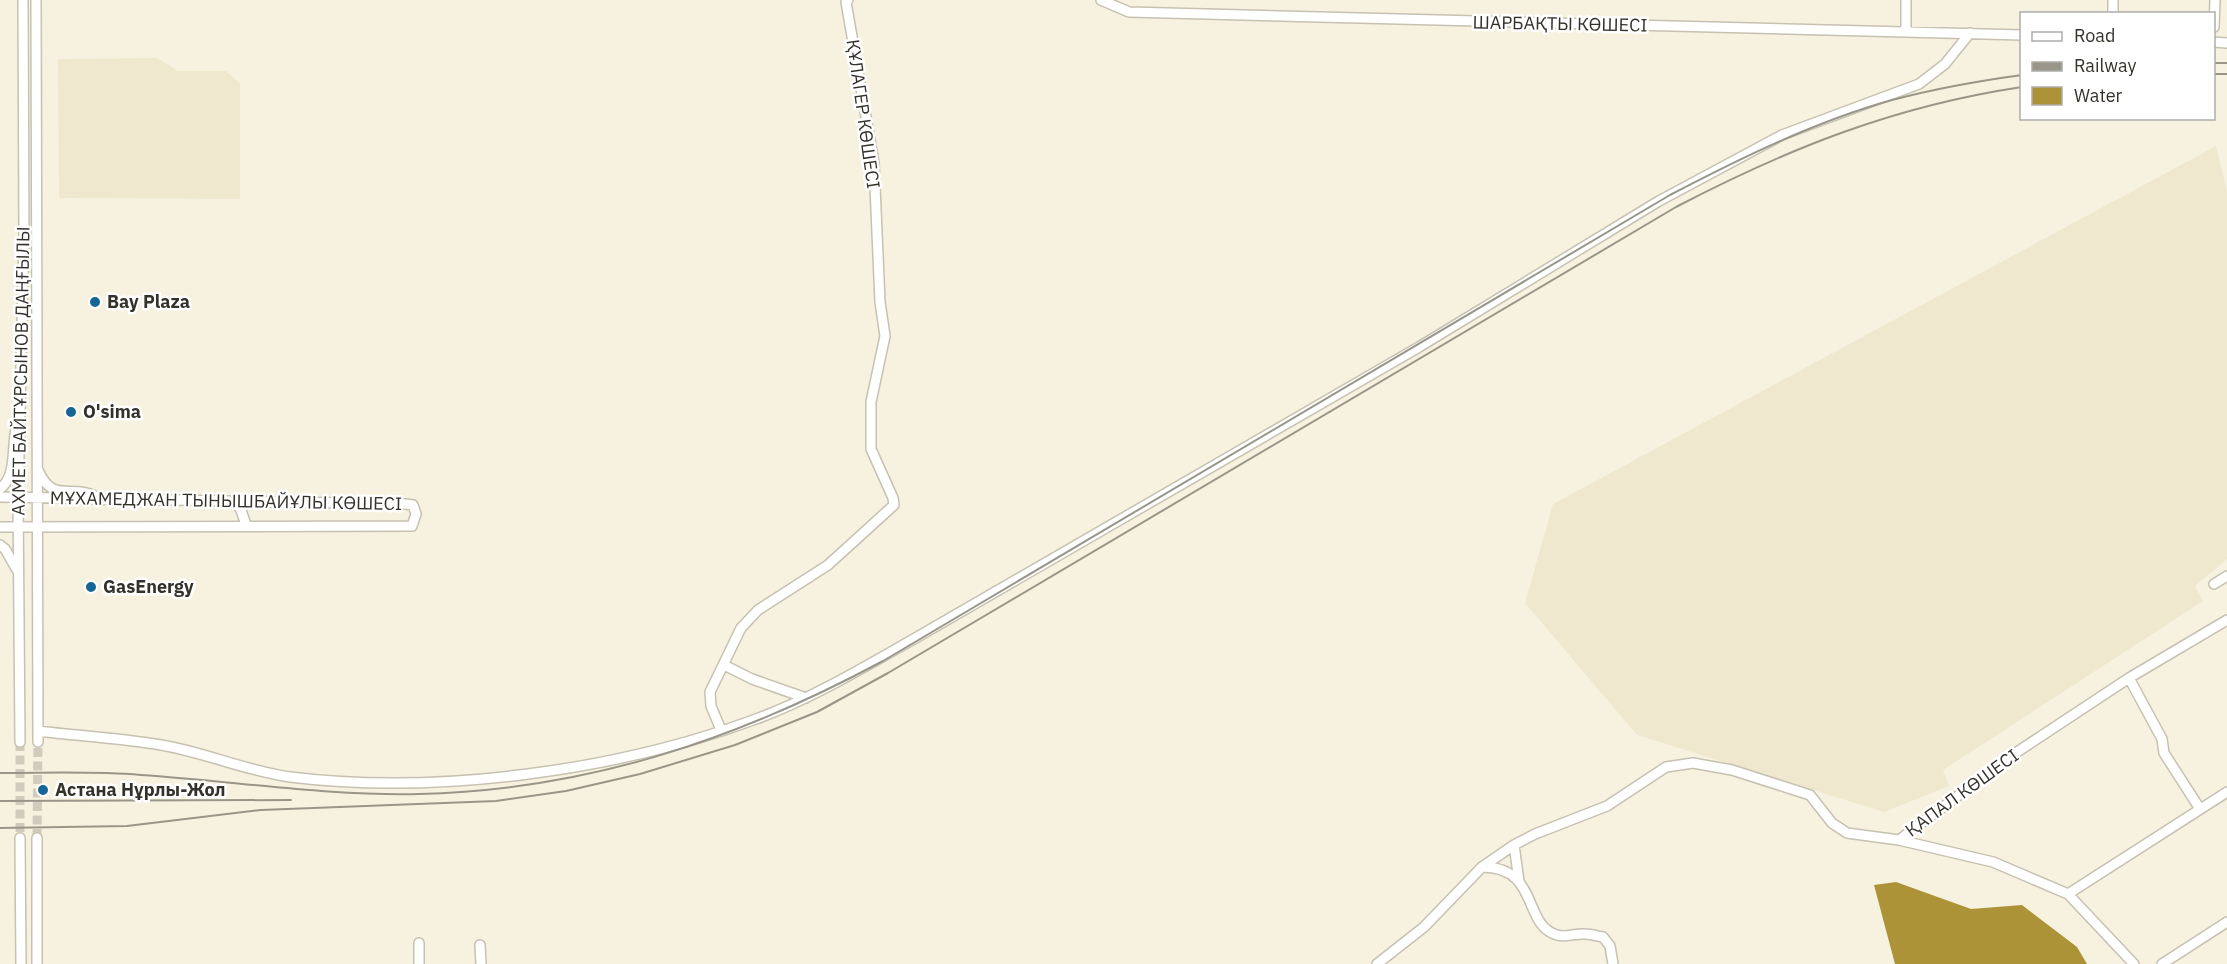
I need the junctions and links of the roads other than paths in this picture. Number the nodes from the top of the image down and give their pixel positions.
1 (23, 0) edge
2 (36, 0) edge
3 (1101, 0) edge
4 (1906, 0) edge
5 (845, 1) edge
6 (1906, 30) junction
7 (1970, 33) junction
8 (2020, 35) edge
9 (24, 212) junction
10 (38, 212) junction
11 (21, 413) junction
12 (36, 467) junction
13 (0, 489) edge
14 (0, 497) edge
15 (18, 498) junction
16 (36, 498) junction
17 (102, 500) junction
18 (235, 502) junction
19 (246, 525) junction
20 (0, 527) edge
21 (19, 528) junction
22 (36, 528) junction
23 (0, 545) edge
24 (19, 572) junction
25 (2227, 576) edge
26 (2214, 584) dead end
27 (2227, 620) edge
28 (724, 665) junction
29 (2129, 678) junction
30 (806, 698) junction
31 (721, 730) junction
32 (38, 731) junction
33 (20, 742) tunnel mouth
34 (38, 742) tunnel mouth
35 (2227, 792) edge
36 (2200, 809) junction
37 (20, 838) tunnel mouth
38 (38, 838) tunnel mouth
39 (1899, 840) junction
40 (1514, 845) junction
41 (1482, 867) junction
42 (1520, 881) junction
43 (2068, 894) junction
44 (2227, 922) edge
45 (419, 943) dead end
46 (480, 945) dead end
47 (21, 964) edge
48 (37, 964) edge
49 (419, 964) edge
50 (481, 964) edge
51 (1377, 964) edge
52 (1613, 964) edge
53 (2134, 964) edge
54 (2162, 964) edge

1 - 9 street, АХМЕТ БАЙТҰРСЫНОВ ДАҢҒЫЛЫ
2 - 10 street, АХМЕТ БАЙТҰРСЫНОВ ДАҢҒЫЛЫ
3 - 6 street, ШАРБАҚТЫ КӨШЕСІ
4 - 6 street
5 - 28 street, ҚҰЛАГЕР КӨШЕСІ
6 - 7 street, ШАРБАҚТЫ КӨШЕСІ
7 - 8 street, ШАРБАҚТЫ КӨШЕСІ
7 - 30 street
9 - 10 street
9 - 11 street, АХМЕТ БАЙТҰРСЫНОВ ДАҢҒЫЛЫ
10 - 12 street, АХМЕТ БАЙТҰРСЫНОВ ДАҢҒЫЛЫ
11 - 13 street
11 - 15 street, АХМЕТ БАЙТҰРСЫНОВ ДАҢҒЫЛЫ
12 - 16 street, АХМЕТ БАЙТҰРСЫНОВ ДАҢҒЫЛЫ
12 - 17 street
14 - 15 street, МҰХАМЕДЖАН ТЫНЫШБАЙҰЛЫ КӨШЕСІ
15 - 16 street, МҰХАМЕДЖАН ТЫНЫШБАЙҰЛЫ КӨШЕСІ
15 - 21 street, АХМЕТ БАЙТҰРСЫНОВ ДАҢҒЫЛЫ
16 - 17 street, МҰХАМЕДЖАН ТЫНЫШБАЙҰЛЫ КӨШЕСІ
16 - 22 street, АХМЕТ БАЙТҰРСЫНОВ ДАҢҒЫЛЫ
17 - 18 street, МҰХАМЕДЖАН ТЫНЫШБАЙҰЛЫ КӨШЕСІ
18 - 19 street
18 - 19 street, МҰХАМЕДЖАН ТЫНЫШБАЙҰЛЫ КӨШЕСІ
19 - 22 street, МҰХАМЕДЖАН ТЫНЫШБАЙҰЛЫ КӨШЕСІ
20 - 21 street, МҰХАМЕДЖАН ТЫНЫШБАЙҰЛЫ КӨШЕСІ
21 - 22 street, МҰХАМЕДЖАН ТЫНЫШБАЙҰЛЫ КӨШЕСІ
21 - 24 street, АХМЕТ БАЙТҰРСЫНОВ ДАҢҒЫЛЫ
22 - 32 street, АХМЕТ БАЙТҰРСЫНОВ ДАҢҒЫЛЫ
23 - 24 street
24 - 33 street, АХМЕТ БАЙТҰРСЫНОВ ДАҢҒЫЛЫ
25 - 26 street
27 - 29 street, ҚАПАЛ КӨШЕСІ
28 - 30 street
28 - 31 street
29 - 36 street
29 - 39 street, ҚАПАЛ КӨШЕСІ
30 - 31 street
31 - 32 street
32 - 34 street, АХМЕТ БАЙТҰРСЫНОВ ДАҢҒЫЛЫ
35 - 36 street
36 - 43 street
37 - 47 street
38 - 48 street
39 - 40 street
39 - 43 street, ҚАПАЛ КӨШЕСІ
40 - 41 street
40 - 42 street
41 - 42 street
41 - 51 street
42 - 52 street
43 - 53 street, ҚАПАЛ КӨШЕСІ
44 - 54 street
45 - 49 street
46 - 50 street

